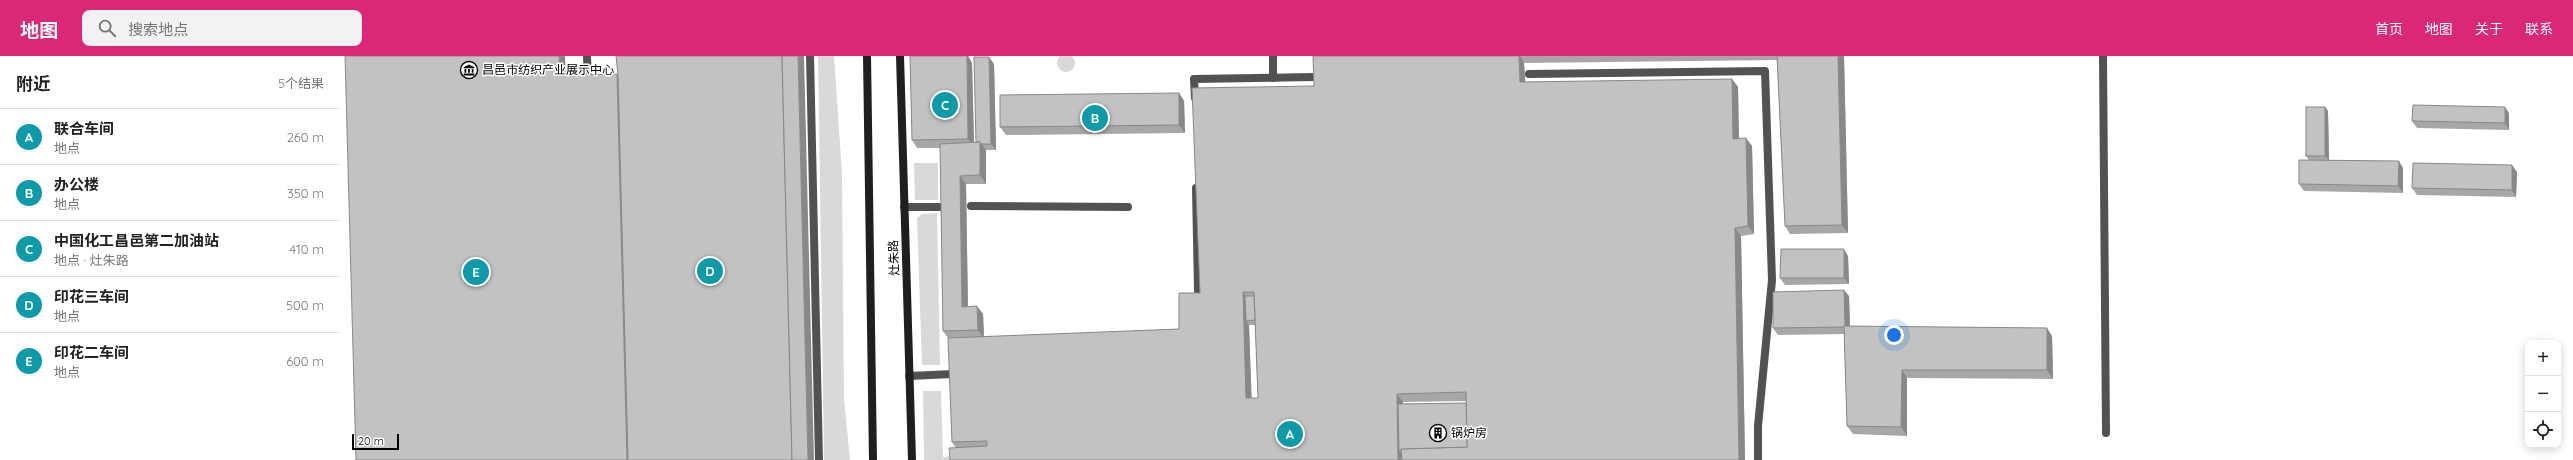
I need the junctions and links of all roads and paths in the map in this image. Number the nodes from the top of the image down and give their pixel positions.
1 (587, 56) edge
2 (810, 56) edge
3 (867, 56) edge
4 (900, 56) edge
5 (1273, 56) edge
6 (2103, 56) edge
7 (1529, 74) dead end
8 (1316, 77) edge
9 (1273, 78) junction
10 (588, 82) edge
11 (1195, 110) edge
12 (1196, 181) edge
13 (971, 206) dead end
14 (904, 207) junction
15 (945, 207) edge
16 (1128, 207) dead end
17 (1198, 291) edge
18 (953, 374) edge
19 (909, 376) junction
20 (2106, 433) dead end
21 (819, 460) edge
22 (873, 460) edge
23 (912, 460) edge
24 (1758, 460) edge

1 - 10 lane
2 - 21 lane
3 - 22 main road, 灶朱路
4 - 14 main road, 灶朱路
5 - 9 lane
6 - 20 lane
7 - 24 lane
8 - 9 lane
9 - 11 lane
12 - 17 lane
13 - 16 lane
14 - 15 lane
14 - 19 main road, 灶朱路
18 - 19 lane
19 - 23 main road, 灶朱路

